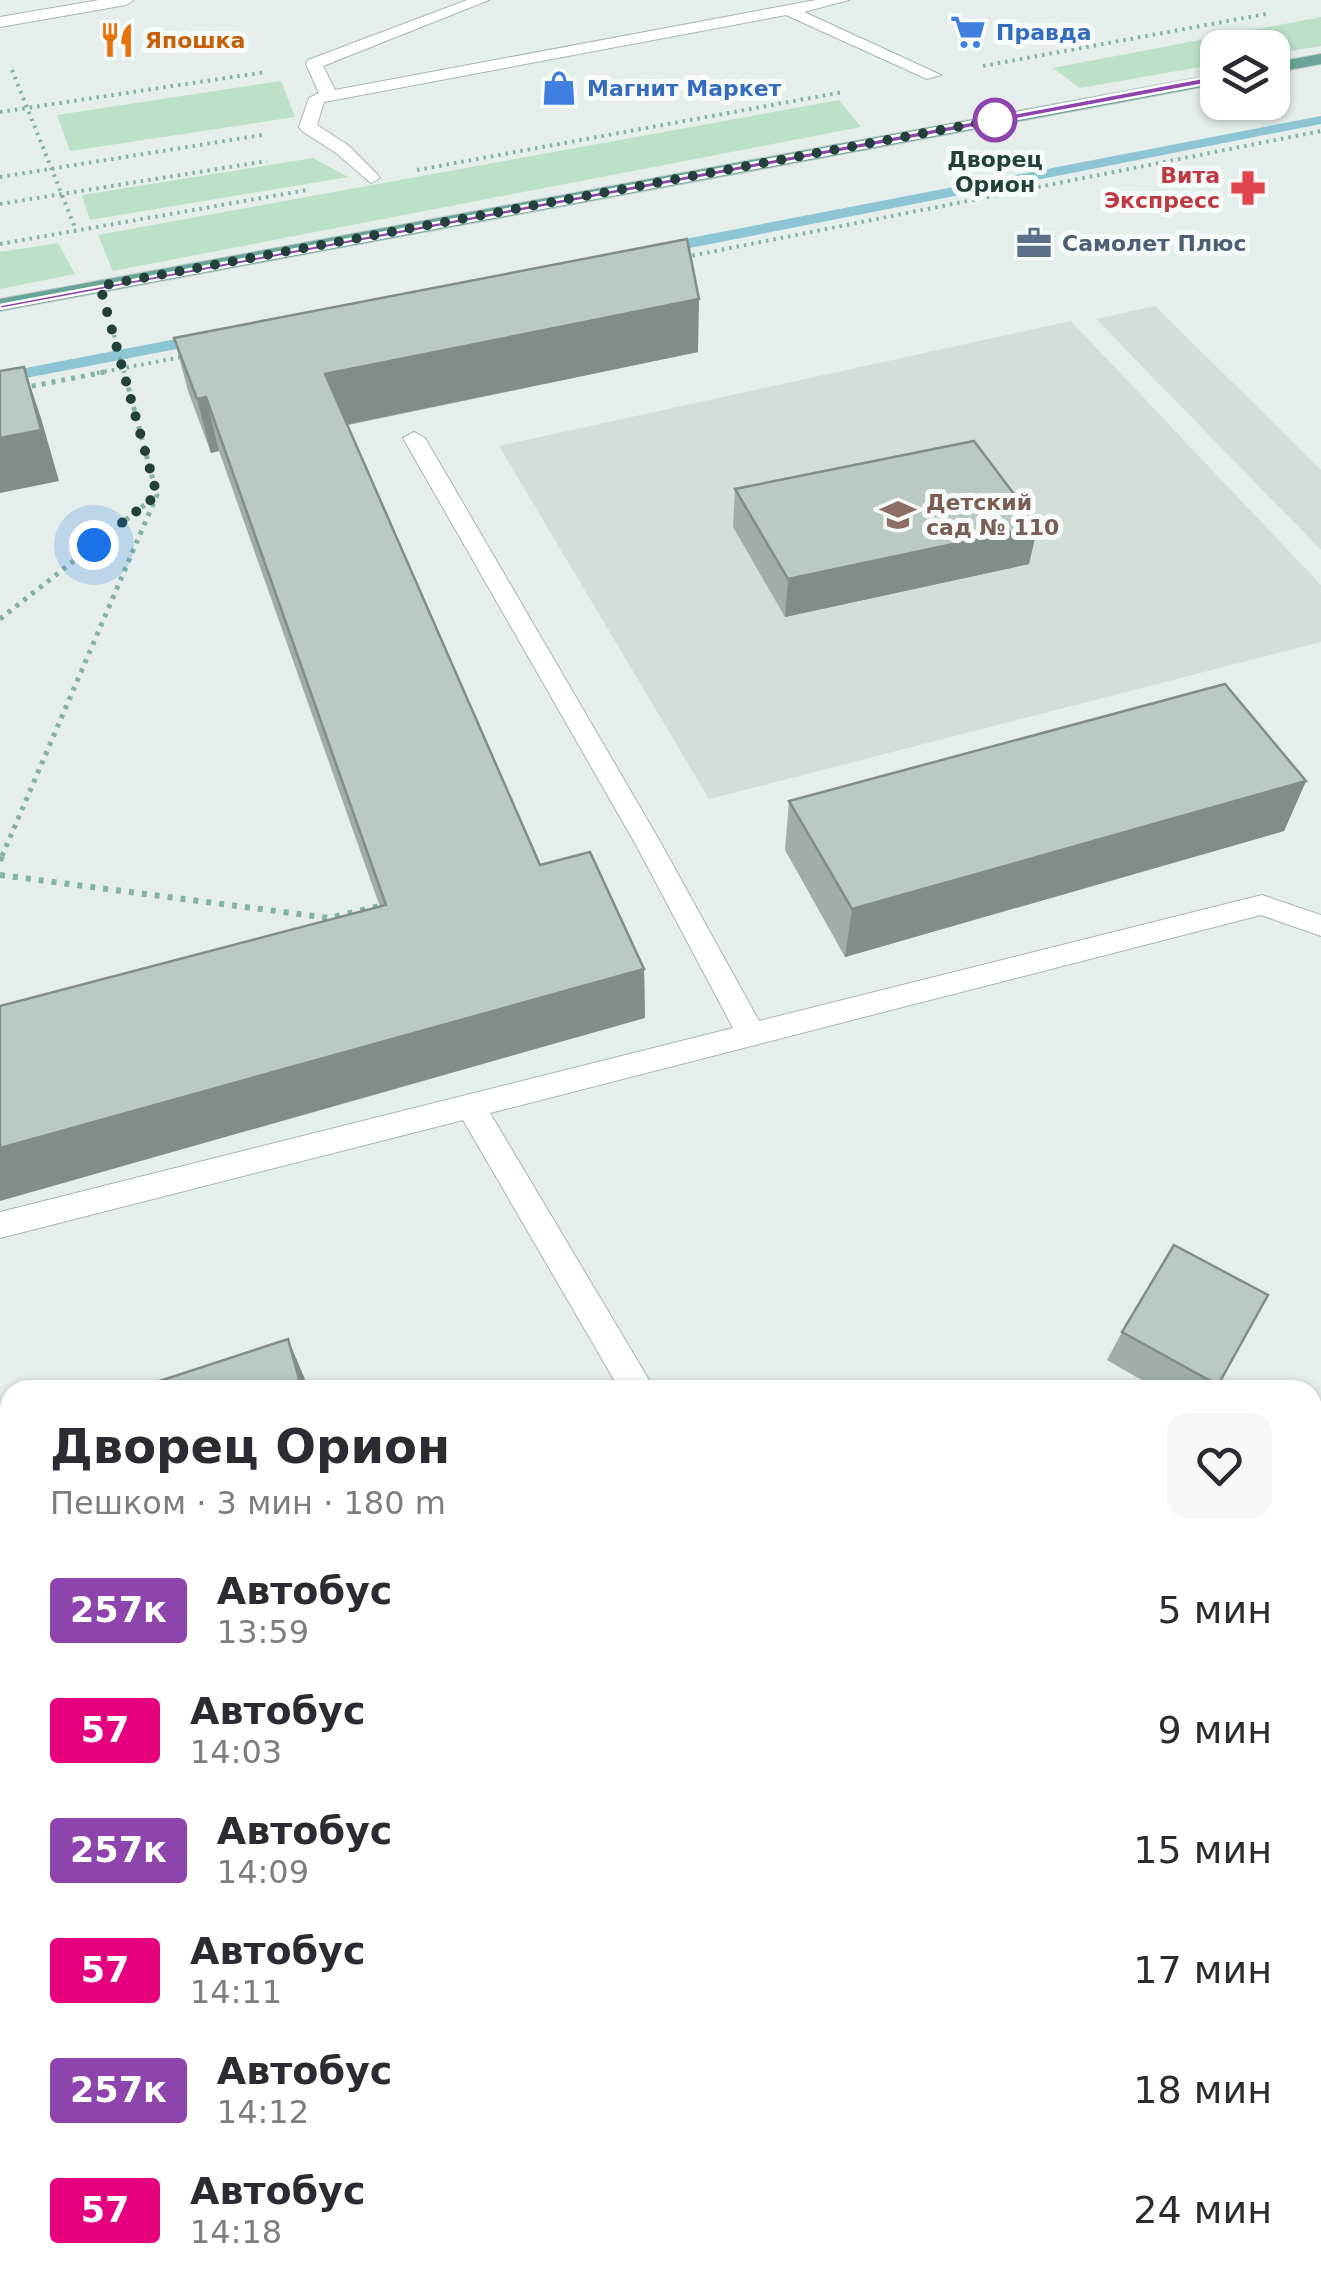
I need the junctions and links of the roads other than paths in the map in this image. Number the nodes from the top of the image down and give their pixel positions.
1 (126, 0) edge
2 (481, 0) edge
3 (764, 0) edge
4 (841, 0) edge
5 (787, 10) junction
6 (0, 22) edge
7 (1321, 60) edge
8 (1290, 65) edge
9 (933, 76) road end
10 (1200, 82) edge
11 (329, 96) junction
12 (371, 178) road end
13 (0, 305) edge
14 (414, 438) dead end
15 (1321, 926) edge
16 (750, 1032) junction
17 (472, 1108) junction
18 (0, 1225) edge
19 (632, 1380) edge

1 - 6 lane
2 - 11 lane
3 - 5 lane
4 - 5 lane
5 - 9 lane
5 - 11 lane
7 - 8 main road
10 - 13 main road
11 - 12 lane
14 - 16 lane
15 - 16 lane
16 - 17 lane
17 - 18 lane
17 - 19 lane

